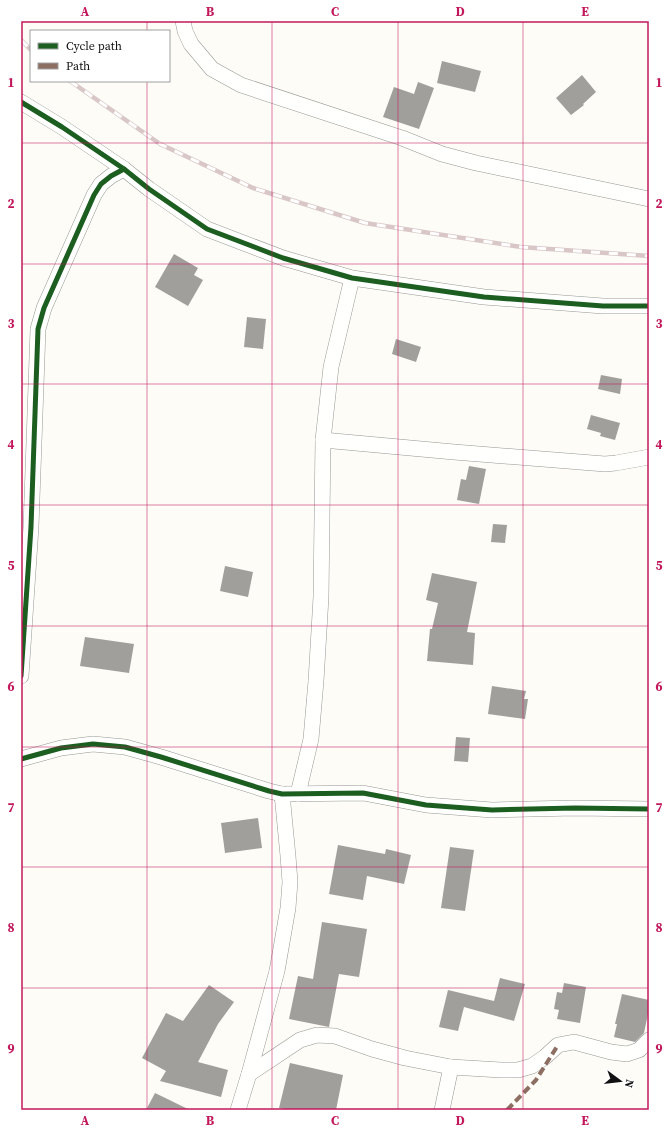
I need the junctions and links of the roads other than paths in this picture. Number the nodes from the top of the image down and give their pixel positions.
1 (183, 21) edge
2 (21, 102) edge
3 (124, 169) junction
4 (649, 199) edge
5 (352, 278) junction
6 (649, 306) edge
7 (323, 440) junction
8 (649, 457) edge
9 (21, 676) edge
10 (21, 759) edge
11 (282, 794) junction
12 (298, 794) junction
13 (649, 809) edge
14 (649, 1040) edge
15 (451, 1067) junction
16 (250, 1074) junction
17 (238, 1110) edge
18 (442, 1110) edge

1 - 4 street
2 - 3 street
3 - 5 street
3 - 9 street
5 - 6 street
5 - 7 street
7 - 8 street
7 - 12 street
10 - 11 street
11 - 12 street
11 - 16 street
12 - 13 street
14 - 15 street
15 - 16 street
15 - 18 street
16 - 17 street

